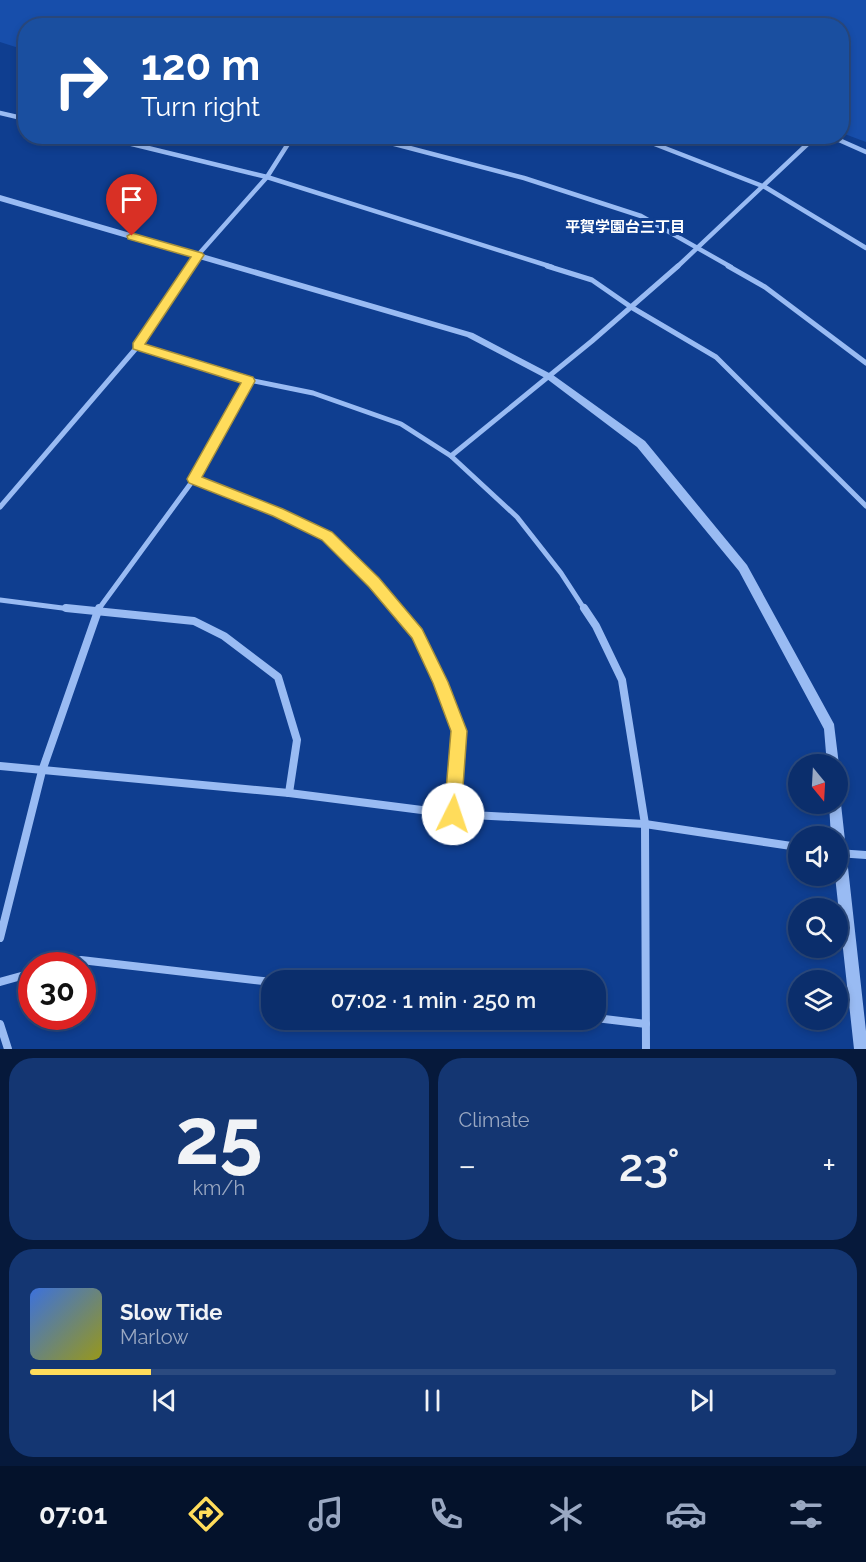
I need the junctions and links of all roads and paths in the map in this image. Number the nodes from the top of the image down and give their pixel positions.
1 (0, 113) edge
2 (18, 117) edge
3 (132, 144) edge
4 (288, 144) edge
5 (394, 144) edge
6 (655, 144) edge
7 (808, 144) edge
8 (848, 144) edge
9 (866, 152) edge
10 (267, 177) junction
11 (765, 187) junction
12 (0, 198) edge
13 (866, 248) edge
14 (696, 249) junction
15 (198, 255) junction
16 (631, 307) junction
17 (138, 346) junction
18 (866, 363) edge
19 (550, 377) junction
20 (249, 381) junction
21 (451, 456) junction
22 (194, 479) junction
23 (866, 506) edge
24 (0, 507) edge
25 (0, 600) edge
26 (96, 612) junction
27 (832, 754) edge
28 (0, 766) edge
29 (42, 771) junction
30 (289, 793) junction
31 (453, 814) junction
32 (645, 824) junction
33 (788, 845) edge
34 (848, 854) edge
35 (866, 855) edge
36 (842, 886) edge
37 (0, 938) edge
38 (96, 962) edge
39 (18, 977) edge
40 (261, 981) edge
41 (0, 982) edge
42 (606, 1019) edge
43 (0, 1024) edge
44 (646, 1024) junction
45 (8, 1049) edge
46 (646, 1049) edge
47 (861, 1049) edge

1 - 2 street
3 - 10 street
4 - 10 street
5 - 14 street
6 - 11 street
7 - 11 street
8 - 9 street
10 - 15 street
10 - 16 street
11 - 13 street
11 - 14 street
12 - 15 street
14 - 16 street
14 - 18 street
15 - 17 street
15 - 19 street
16 - 19 street
16 - 23 street
17 - 20 street
17 - 24 street
19 - 21 street
19 - 27 street
20 - 21 street
20 - 22 street
21 - 32 street
22 - 26 street
22 - 31 street
25 - 26 street
26 - 29 street
26 - 30 street
28 - 29 street
29 - 30 street
29 - 37 street
30 - 31 street
31 - 32 street
32 - 33 street
32 - 44 street
34 - 35 street
36 - 47 street
38 - 40 street
39 - 41 street
42 - 44 street
43 - 45 street
44 - 46 street

